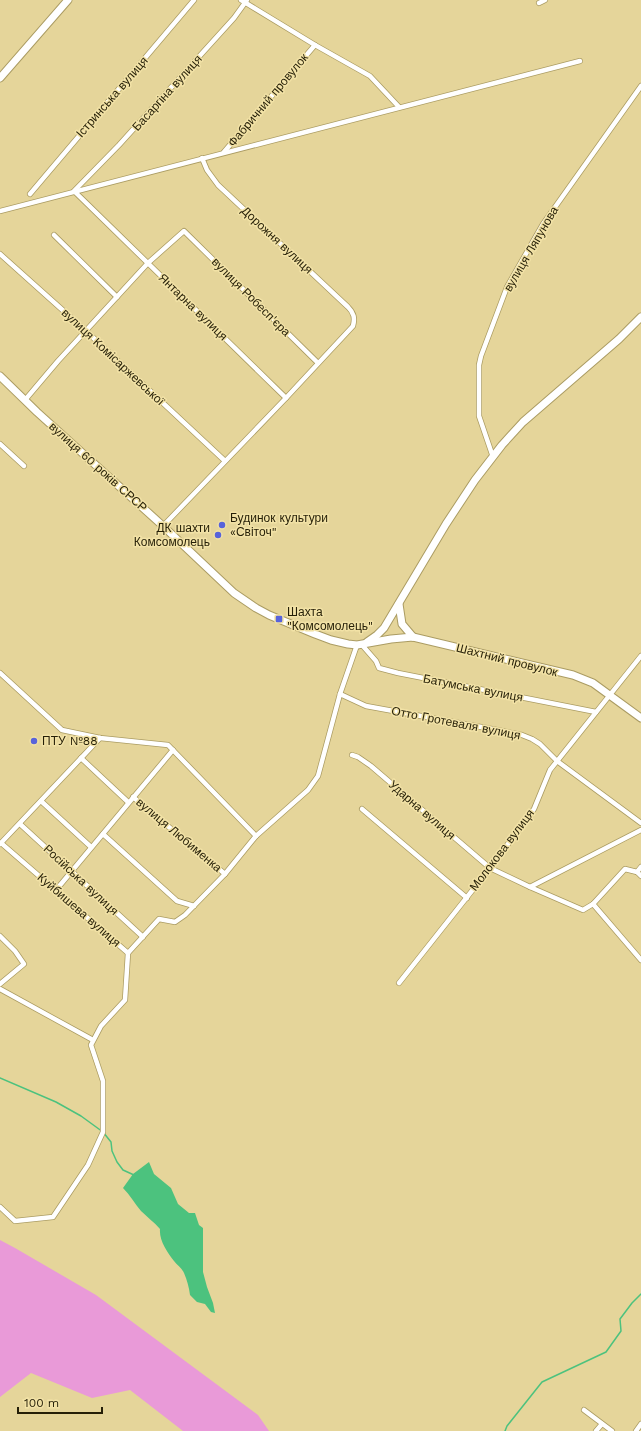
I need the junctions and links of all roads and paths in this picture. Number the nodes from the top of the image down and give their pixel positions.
1 (68, 0) edge
2 (194, 0) edge
3 (545, 0) edge
4 (244, 1) edge
5 (539, 3) dead end
6 (313, 47) junction
7 (580, 61) dead end
8 (0, 78) edge
9 (641, 86) edge
10 (399, 107) junction
11 (224, 152) junction
12 (202, 158) junction
13 (74, 191) junction
14 (30, 194) dead end
15 (0, 210) edge
16 (54, 235) dead end
17 (0, 254) edge
18 (148, 263) junction
19 (117, 297) junction
20 (641, 317) edge
21 (86, 331) junction
22 (318, 363) junction
23 (0, 376) edge
24 (286, 398) junction
25 (25, 400) junction
26 (0, 444) edge
27 (493, 457) junction
28 (225, 462) junction
29 (24, 466) dead end
30 (163, 526) junction
31 (399, 603) junction
32 (413, 637) junction
33 (359, 645) junction
34 (641, 656) edge
35 (0, 673) edge
36 (340, 694) junction
37 (610, 694) junction
38 (596, 712) junction
39 (641, 718) edge
40 (100, 738) junction
41 (173, 750) junction
42 (352, 755) dead end
43 (81, 758) junction
44 (557, 760) junction
45 (133, 797) junction
46 (41, 800) junction
47 (128, 802) junction
48 (362, 809) dead end
49 (641, 823) edge
50 (20, 824) junction
51 (641, 830) edge
52 (103, 834) junction
53 (256, 836) junction
54 (0, 844) edge
55 (91, 848) junction
56 (641, 867) edge
57 (490, 868) junction
58 (72, 872) junction
59 (225, 874) junction
60 (639, 874) edge
61 (530, 887) junction
62 (56, 890) junction
63 (466, 898) junction
64 (593, 904) junction
65 (194, 906) junction
66 (0, 936) edge
67 (143, 937) junction
68 (128, 953) junction
69 (641, 960) edge
70 (399, 982) dead end
71 (0, 984) edge
72 (0, 989) edge
73 (93, 1040) junction
74 (0, 1207) edge
75 (584, 1410) dead end
76 (602, 1424) junction
77 (641, 1424) edge
78 (596, 1431) edge
79 (612, 1431) edge
80 (636, 1431) edge

1 - 8 street
2 - 14 street, Істринська вулиця
3 - 5 street
4 - 6 street
4 - 13 street, Басаргіна вулиця
6 - 10 street
6 - 11 street, Фабричний провулок
7 - 10 street
9 - 27 street, вулиця Ляпунова
10 - 11 street
11 - 12 street
12 - 13 street
12 - 22 street, Дорожня вулиця
13 - 15 street
13 - 18 street, Янтарна вулиця
16 - 19 street
17 - 21 street, вулиця Комісаржевської
18 - 19 street
18 - 22 street, вулиця Робесп'єра
18 - 24 street, Янтарна вулиця
19 - 21 street
20 - 27 street
21 - 25 street
21 - 28 street, вулиця Комісаржевської
22 - 24 street
23 - 25 street, вулиця 60 років СРСР
24 - 28 street
25 - 30 street, вулиця 60 років СРСР
26 - 29 street
27 - 31 street
28 - 30 street
30 - 33 street, вулиця 60 років СРСР
31 - 32 street
31 - 33 street
32 - 33 street, Шахтний провулок
32 - 37 street, Шахтний провулок
33 - 36 street, Куйбишева вулиця
33 - 38 street, Батумська вулиця
34 - 37 street, Молокова вулиця
35 - 40 street
36 - 44 street, Отто Гротеваля вулиця
36 - 53 street, Куйбишева вулиця
37 - 38 street, Молокова вулиця
37 - 39 street, Шахтний провулок
38 - 44 street, Молокова вулиця
40 - 41 street
40 - 43 street
41 - 45 street
41 - 53 street
42 - 57 street, Ударна вулиця
43 - 46 street
43 - 47 street
44 - 49 street, Отто Гротеваля вулиця
44 - 57 street, Молокова вулиця
45 - 47 street
45 - 59 street, вулиця Любименка
46 - 50 street
46 - 55 street
47 - 52 street
48 - 63 street
50 - 54 street
50 - 58 street, Російська вулиця
51 - 61 street
52 - 55 street
52 - 65 street
53 - 59 street, Куйбишева вулиця
54 - 62 street, Куйбишева вулиця
55 - 58 street
56 - 60 street
57 - 61 street, Ударна вулиця
57 - 63 street, Молокова вулиця
58 - 62 street
58 - 67 street, Російська вулиця
59 - 65 street, Куйбишева вулиця
60 - 64 street
61 - 64 street, Ударна вулиця
62 - 68 street, Куйбишева вулиця
63 - 70 street, Молокова вулиця
64 - 69 street
65 - 67 street, Куйбишева вулиця
66 - 71 street
67 - 68 street, Куйбишева вулиця
68 - 73 street
72 - 73 street
73 - 74 street
75 - 76 street
76 - 78 street
76 - 79 street
77 - 80 street

